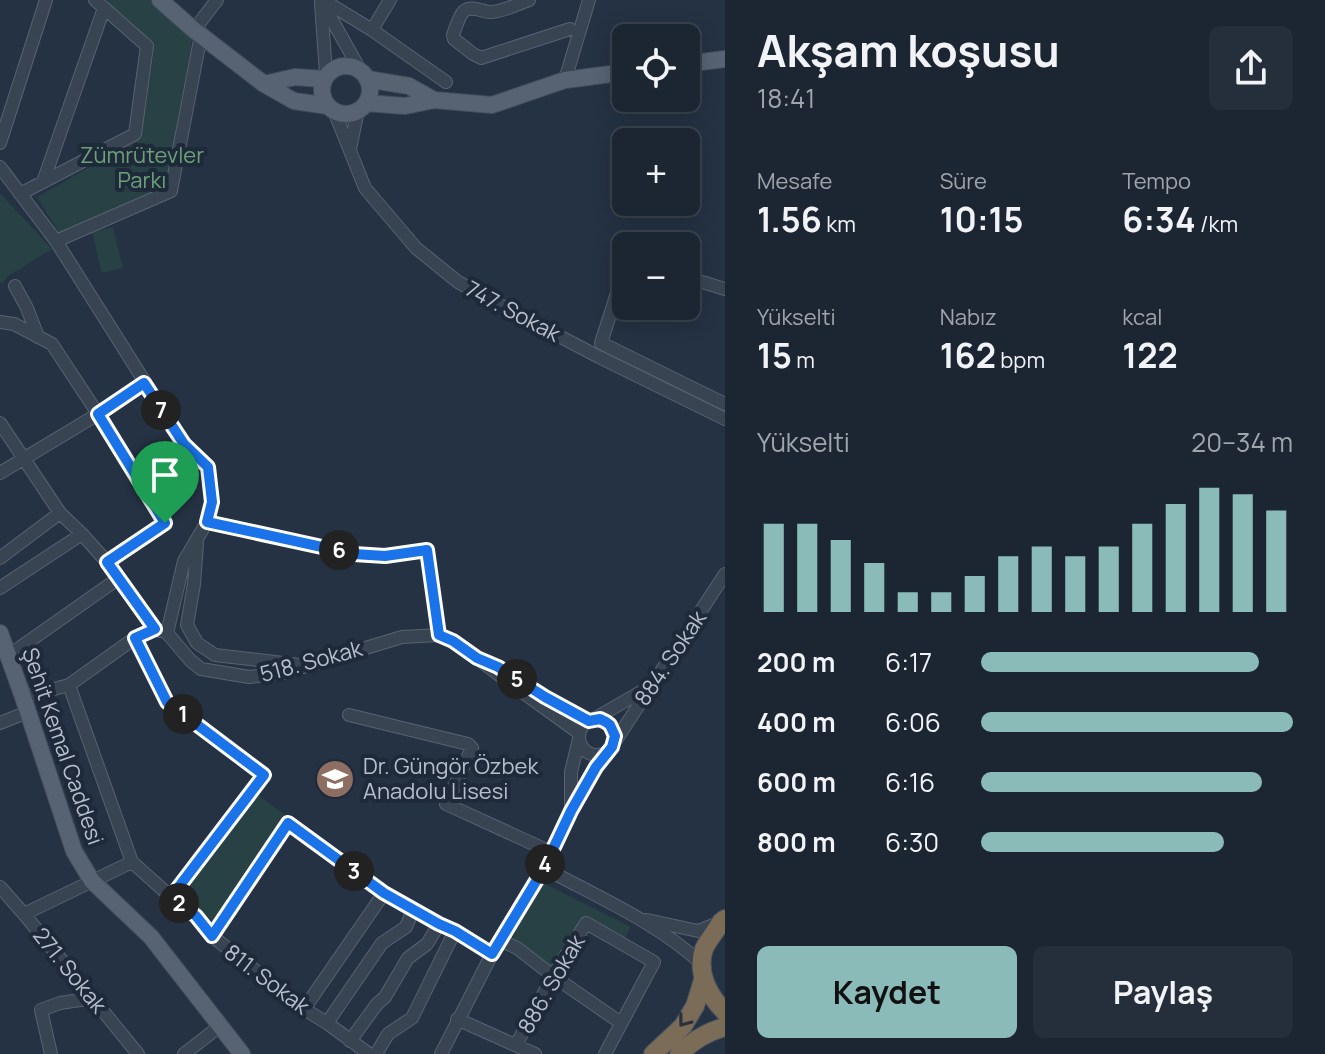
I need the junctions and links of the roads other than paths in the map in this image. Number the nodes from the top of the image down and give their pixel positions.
1 (46, 0) edge
2 (160, 0) edge
3 (217, 0) edge
4 (322, 0) edge
5 (390, 0) edge
6 (529, 0) edge
7 (589, 0) edge
8 (99, 4) edge
9 (570, 29) dead end
10 (372, 30) junction
11 (198, 33) junction
12 (725, 59) edge
13 (700, 62) edge
14 (364, 74) junction
15 (612, 74) edge
16 (325, 77) junction
17 (565, 80) junction
18 (446, 82) dead end
19 (264, 84) junction
20 (434, 100) junction
21 (362, 107) junction
22 (331, 108) junction
23 (0, 143) edge
24 (350, 149) junction
25 (0, 167) edge
26 (43, 182) junction
27 (20, 194) junction
28 (56, 241) junction
29 (700, 281) edge
30 (15, 286) dead end
31 (725, 289) edge
32 (612, 309) edge
33 (0, 322) edge
34 (38, 337) junction
35 (144, 383) junction
36 (725, 404) edge
37 (98, 414) junction
38 (725, 419) edge
39 (0, 423) edge
40 (23, 459) junction
41 (0, 473) edge
42 (60, 513) junction
43 (207, 522) junction
44 (82, 534) junction
45 (197, 540) junction
46 (0, 558) edge
47 (107, 562) junction
48 (725, 574) edge
49 (119, 578) junction
50 (0, 588) edge
51 (161, 631) junction
52 (0, 633) edge
53 (439, 635) junction
54 (135, 638) junction
55 (8, 656) junction
56 (477, 658) junction
57 (303, 666) junction
58 (69, 685) junction
59 (652, 685) junction
60 (26, 705) junction
61 (349, 715) dead end
62 (591, 720) junction
63 (0, 723) edge
64 (579, 736) junction
65 (611, 747) junction
66 (571, 811) junction
67 (551, 852) junction
68 (132, 862) junction
69 (544, 868) junction
70 (92, 881) junction
71 (0, 887) edge
72 (384, 893) junction
73 (171, 897) junction
74 (413, 910) junction
75 (24, 914) junction
76 (636, 918) junction
77 (723, 921) edge
78 (439, 924) junction
79 (455, 931) junction
80 (212, 936) junction
81 (500, 940) junction
82 (622, 942) junction
83 (492, 954) junction
84 (703, 972) junction
85 (553, 976) junction
86 (93, 998) junction
87 (304, 1009) junction
88 (725, 1012) edge
89 (457, 1019) junction
90 (327, 1023) junction
91 (621, 1023) junction
92 (220, 1026) junction
93 (725, 1027) edge
94 (350, 1041) junction
95 (516, 1045) junction
96 (445, 1053) edge
97 (51, 1054) edge
98 (138, 1054) edge
99 (184, 1054) edge
100 (242, 1054) edge
101 (369, 1054) edge
102 (376, 1054) edge
103 (535, 1054) edge
104 (605, 1054) edge
105 (653, 1054) edge
106 (679, 1054) edge

1 - 23 street
2 - 11 main road
3 - 11 street
4 - 10 street
4 - 14 street
4 - 16 street
5 - 10 street
6 - 9 street
7 - 17 street
8 - 26 street
8 - 26 street
10 - 18 street
11 - 19 main road
11 - 28 street
12 - 13 main road
14 - 16 main road
14 - 20 main road
14 - 21 main road
15 - 17 main road
16 - 19 main road
16 - 22 main road
17 - 20 main road
19 - 22 main road
20 - 21 main road
21 - 22 main road
21 - 24 street
22 - 24 street, 747. Sokak
24 - 38 street, 747. Sokak
25 - 27 street
26 - 27 street
27 - 28 street
28 - 35 street
29 - 31 street
30 - 34 street
32 - 36 street
33 - 34 street
34 - 37 street
35 - 37 street
35 - 43 street
37 - 40 street
37 - 47 street
39 - 40 street, 518. Sokak
40 - 41 street
40 - 42 street, 518. Sokak
42 - 44 street, 518. Sokak
42 - 46 street
43 - 45 street
43 - 53 street
44 - 47 street, 518. Sokak
44 - 50 street
45 - 51 street
45 - 57 street
47 - 49 street, 518. Sokak
48 - 59 street, 884. Sokak
49 - 51 street, 518. Sokak
49 - 55 street
51 - 54 street
51 - 57 street, 518. Sokak
52 - 55 main road, Şehit Kemal Caddesi
53 - 56 street
53 - 57 street, 518. Sokak
54 - 58 street
54 - 73 street
55 - 60 main road, Şehit Kemal Caddesi
56 - 62 street
56 - 64 street
58 - 60 street
58 - 68 street, 811. Sokak
59 - 62 street
59 - 65 street, 884. Sokak
60 - 63 street
60 - 70 main road, Şehit Kemal Caddesi
61 - 67 street
62 - 64 street
62 - 65 street
64 - 65 street
64 - 66 street
65 - 66 street, 884. Sokak
66 - 67 street, 884. Sokak
67 - 69 street, 884. Sokak
68 - 70 street
68 - 73 street, 811. Sokak
69 - 76 street
69 - 81 street, 884. Sokak
70 - 75 street
70 - 92 main road, Şehit Kemal Caddesi
71 - 75 street, 271. Sokak
72 - 74 street
72 - 80 street
72 - 87 street
73 - 80 street, 811. Sokak
74 - 78 street
74 - 90 street
75 - 86 street, 271. Sokak
76 - 77 street
76 - 82 street
76 - 84 street
77 - 84 highway
78 - 79 street
78 - 94 street
79 - 83 street
79 - 102 street
80 - 87 street, 811. Sokak
81 - 83 street, 884. Sokak
81 - 85 street
82 - 85 street, 886. Sokak
82 - 91 street
83 - 89 street, 884. Sokak
84 - 88 highway
84 -> 105 highway
85 - 91 street
85 - 95 street, 886. Sokak
86 - 97 street
86 - 98 street, 271. Sokak
87 - 90 street, 811. Sokak
89 - 95 street
89 - 96 street, 884. Sokak
90 - 94 street, 811. Sokak
91 - 104 street
92 - 99 street
92 - 100 main road, Şehit Kemal Caddesi
93 - 106 highway
94 - 101 street, 811. Sokak
95 - 103 street

